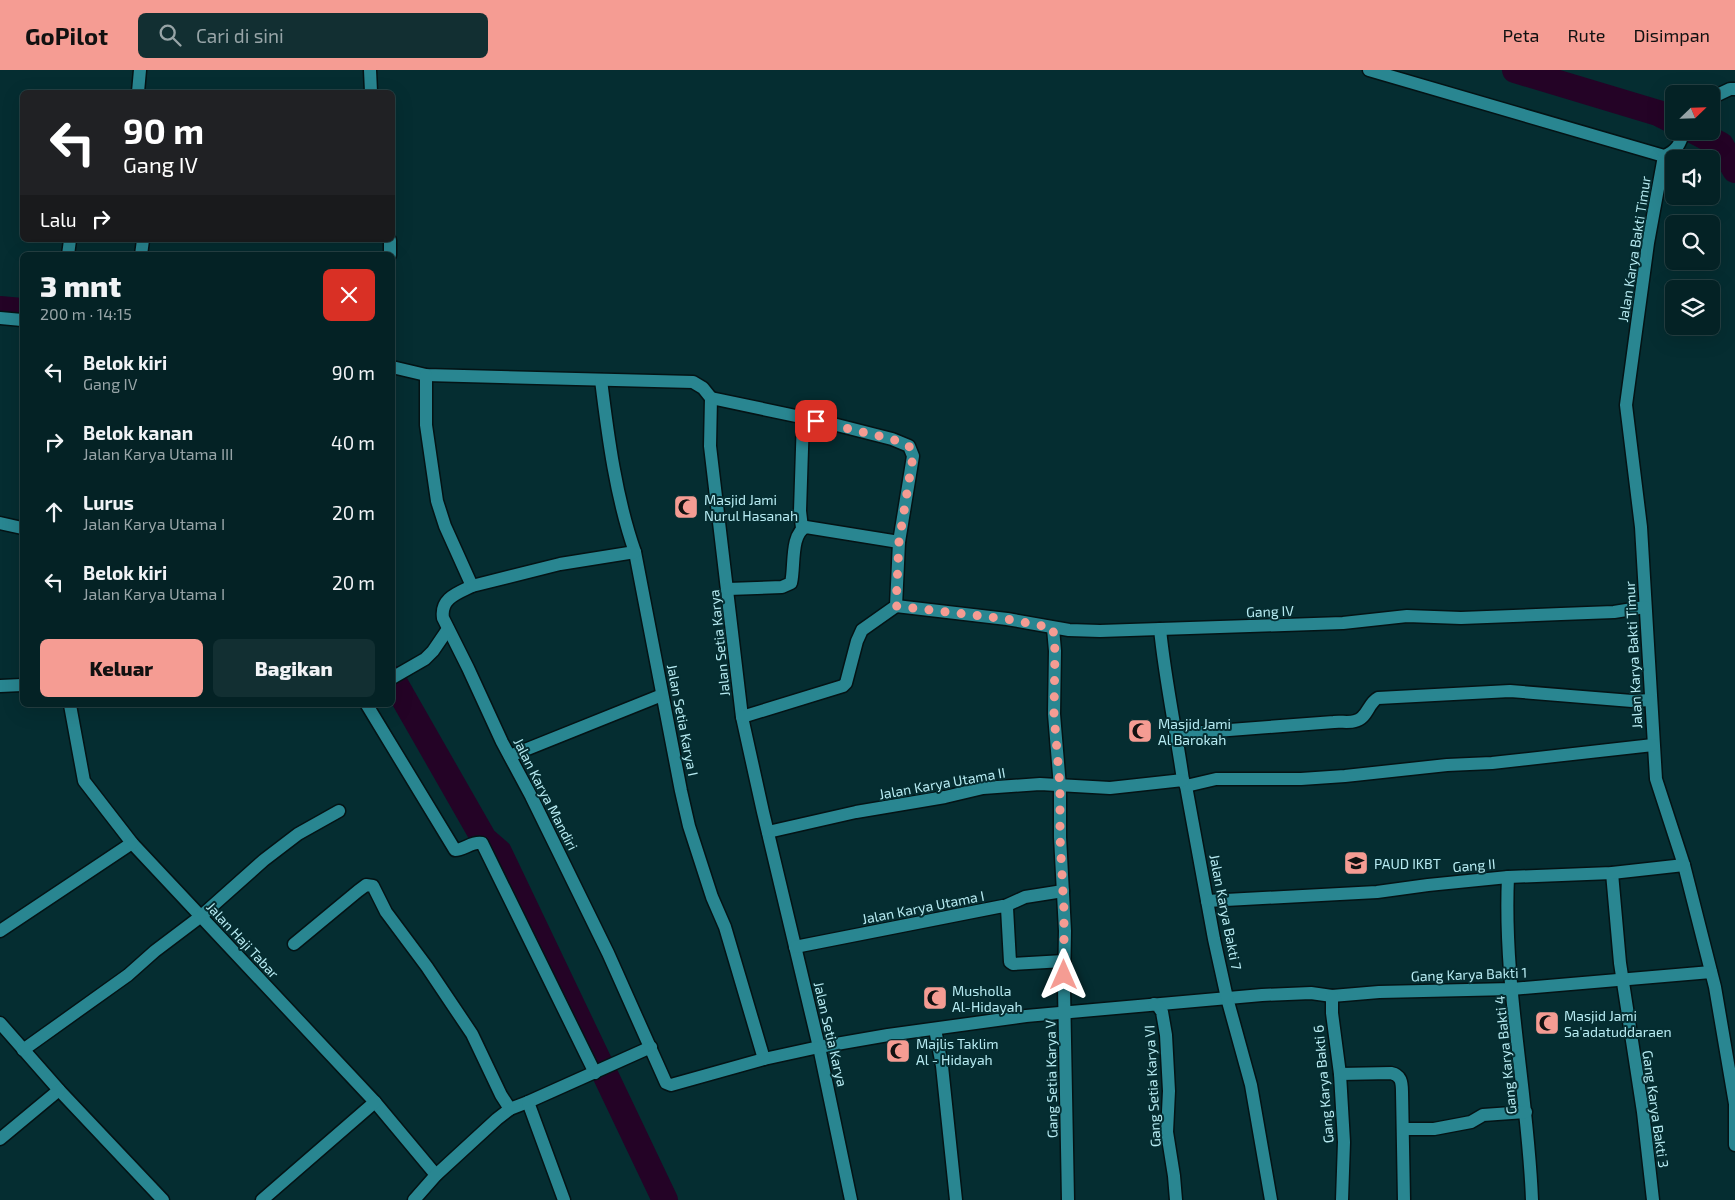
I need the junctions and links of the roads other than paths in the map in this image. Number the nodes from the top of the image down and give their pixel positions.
1 (140, 70) edge
2 (370, 70) edge
3 (1369, 70) edge
4 (1735, 89) edge
5 (138, 90) edge
6 (370, 90) edge
7 (1720, 93) edge
8 (1681, 140) edge
9 (1664, 156) junction
10 (0, 318) edge
11 (20, 320) edge
12 (395, 369) edge
13 (426, 375) junction
14 (601, 380) junction
15 (711, 398) junction
16 (803, 418) junction
17 (0, 523) edge
18 (20, 528) edge
19 (802, 528) junction
20 (899, 542) junction
21 (635, 552) junction
22 (472, 586) junction
23 (728, 589) junction
24 (896, 606) junction
25 (1645, 607) junction
26 (1053, 628) junction
27 (448, 629) junction
28 (1160, 629) junction
29 (395, 676) edge
30 (20, 685) edge
31 (0, 686) edge
32 (662, 695) junction
33 (1651, 700) junction
34 (70, 707) edge
35 (368, 707) edge
36 (742, 717) junction
37 (1177, 734) junction
38 (1653, 745) junction
39 (510, 756) junction
40 (1184, 783) junction
41 (1060, 787) junction
42 (338, 811) dead end
43 (768, 832) junction
44 (132, 843) junction
45 (1684, 865) junction
46 (1612, 873) junction
47 (1508, 877) junction
48 (1063, 891) junction
49 (1207, 901) junction
50 (1005, 906) junction
51 (200, 917) junction
52 (0, 931) edge
53 (294, 944) dead end
54 (795, 947) junction
55 (1064, 961) junction
56 (1711, 972) junction
57 (1624, 980) junction
58 (1512, 988) junction
59 (1332, 996) junction
60 (1228, 998) junction
61 (1154, 1004) junction
62 (1065, 1013) junction
63 (0, 1023) edge
64 (935, 1029) junction
65 (651, 1046) junction
66 (819, 1047) junction
67 (23, 1050) junction
68 (764, 1059) junction
69 (597, 1072) junction
70 (1340, 1074) junction
71 (59, 1090) junction
72 (375, 1102) junction
73 (528, 1102) junction
74 (510, 1110) junction
75 (1526, 1112) junction
76 (1403, 1129) junction
77 (0, 1139) edge
78 (1735, 1145) edge
79 (436, 1175) junction
80 (163, 1200) edge
81 (262, 1200) edge
82 (414, 1200) edge
83 (564, 1200) edge
84 (851, 1200) edge
85 (956, 1200) edge
86 (1068, 1200) edge
87 (1176, 1200) edge
88 (1271, 1200) edge
89 (1342, 1200) edge
90 (1404, 1200) edge
91 (1532, 1200) edge
92 (1653, 1200) edge

1 - 5 street
2 - 6 street
3 - 9 street
4 - 7 street
8 - 9 street
9 - 25 street, Jalan Karya Bakti Timur
10 - 11 street
12 - 13 street
13 - 14 street
13 - 22 street
14 - 15 street
14 - 21 street, Jalan Setia Karya I
15 - 16 street
15 - 23 street, Jalan Setia Karya
16 - 19 street
16 - 20 street
17 - 18 street
19 - 20 street
19 - 23 street
20 - 24 street
21 - 22 street
21 - 32 street, Jalan Setia Karya I
22 - 27 street, Jalan Karya Mandiri
23 - 36 street, Jalan Setia Karya
24 - 26 street, Gang IV
24 - 36 street
25 - 28 street, Gang IV
25 - 33 street, Jalan Karya Bakti Timur
26 - 28 street, Gang IV
26 - 41 street, Gang Setia Karya V
27 - 29 street
27 - 39 street, Jalan Karya Mandiri
28 - 37 street, Jalan Karya Bakti 7
30 - 31 street
32 - 39 street
32 - 68 street, Jalan Setia Karya I
33 - 37 street
33 - 38 street, Jalan Karya Bakti Timur
34 - 44 street, Jalan Haji Tabar
35 - 69 street
36 - 43 street, Jalan Setia Karya
37 - 40 street, Jalan Karya Bakti 7
38 - 40 street, Jalan Karya Utama II
38 - 45 street, Jalan Karya Bakti Timur
39 - 65 street, Jalan Karya Mandiri
40 - 41 street, Jalan Karya Utama II
40 - 49 street, Jalan Karya Bakti 7
41 - 43 street, Jalan Karya Utama II
41 - 48 street, Gang Setia Karya V
42 - 51 street
43 - 54 street, Jalan Setia Karya
44 - 51 street, Jalan Haji Tabar
44 - 52 street
45 - 46 street, Gang II
45 - 56 street, Jalan Karya Bakti Timur
46 - 47 street, Gang II
46 - 57 street, Gang Karya Bakti 3
47 - 49 street, Gang II
47 - 58 street, Gang Karya Bakti 4
48 - 50 street
48 - 55 street, Gang Setia Karya V
49 - 60 street, Jalan Karya Bakti 7
50 - 54 street, Jalan Karya Utama I
50 - 55 street, Jalan Karya Utama I
51 - 67 street
51 - 72 street, Jalan Haji Tabar
53 - 74 street
54 - 66 street, Jalan Setia Karya
55 - 62 street, Gang Setia Karya V
56 - 57 street, Gang Karya Bakti 1
56 - 78 street, Jalan Karya Bakti Timur
57 - 58 street, Gang Karya Bakti 1
57 - 92 street, Gang Karya Bakti 3
58 - 59 street, Gang Karya Bakti 1
58 - 75 street, Gang Karya Bakti 4
59 - 60 street, Gang Karya Bakti 1
59 - 70 street, Gang Karya Bakti 6
60 - 61 street, Gang Karya Bakti 1
60 - 88 street, Jalan Karya Bakti 7
61 - 62 street, Gang Setia Karya VI
61 - 87 street, Gang Setia Karya VI
62 - 64 street, Gang Setia Karya VI
62 - 86 street, Gang Setia Karya V
63 - 67 street
64 - 66 street, Jalan Karya Mandiri
64 - 85 street
65 - 68 street, Jalan Karya Mandiri
65 - 69 street
66 - 68 street, Jalan Karya Mandiri
66 - 84 street, Jalan Setia Karya
67 - 71 street
69 - 73 street
70 - 76 street
70 - 89 street, Gang Karya Bakti 6
71 - 77 street
71 - 80 street
72 - 79 street, Jalan Haji Tabar
72 - 81 street
73 - 74 street
73 - 83 street
74 - 79 street
75 - 76 street
75 - 91 street, Gang Karya Bakti 4
76 - 90 street
79 - 82 street

